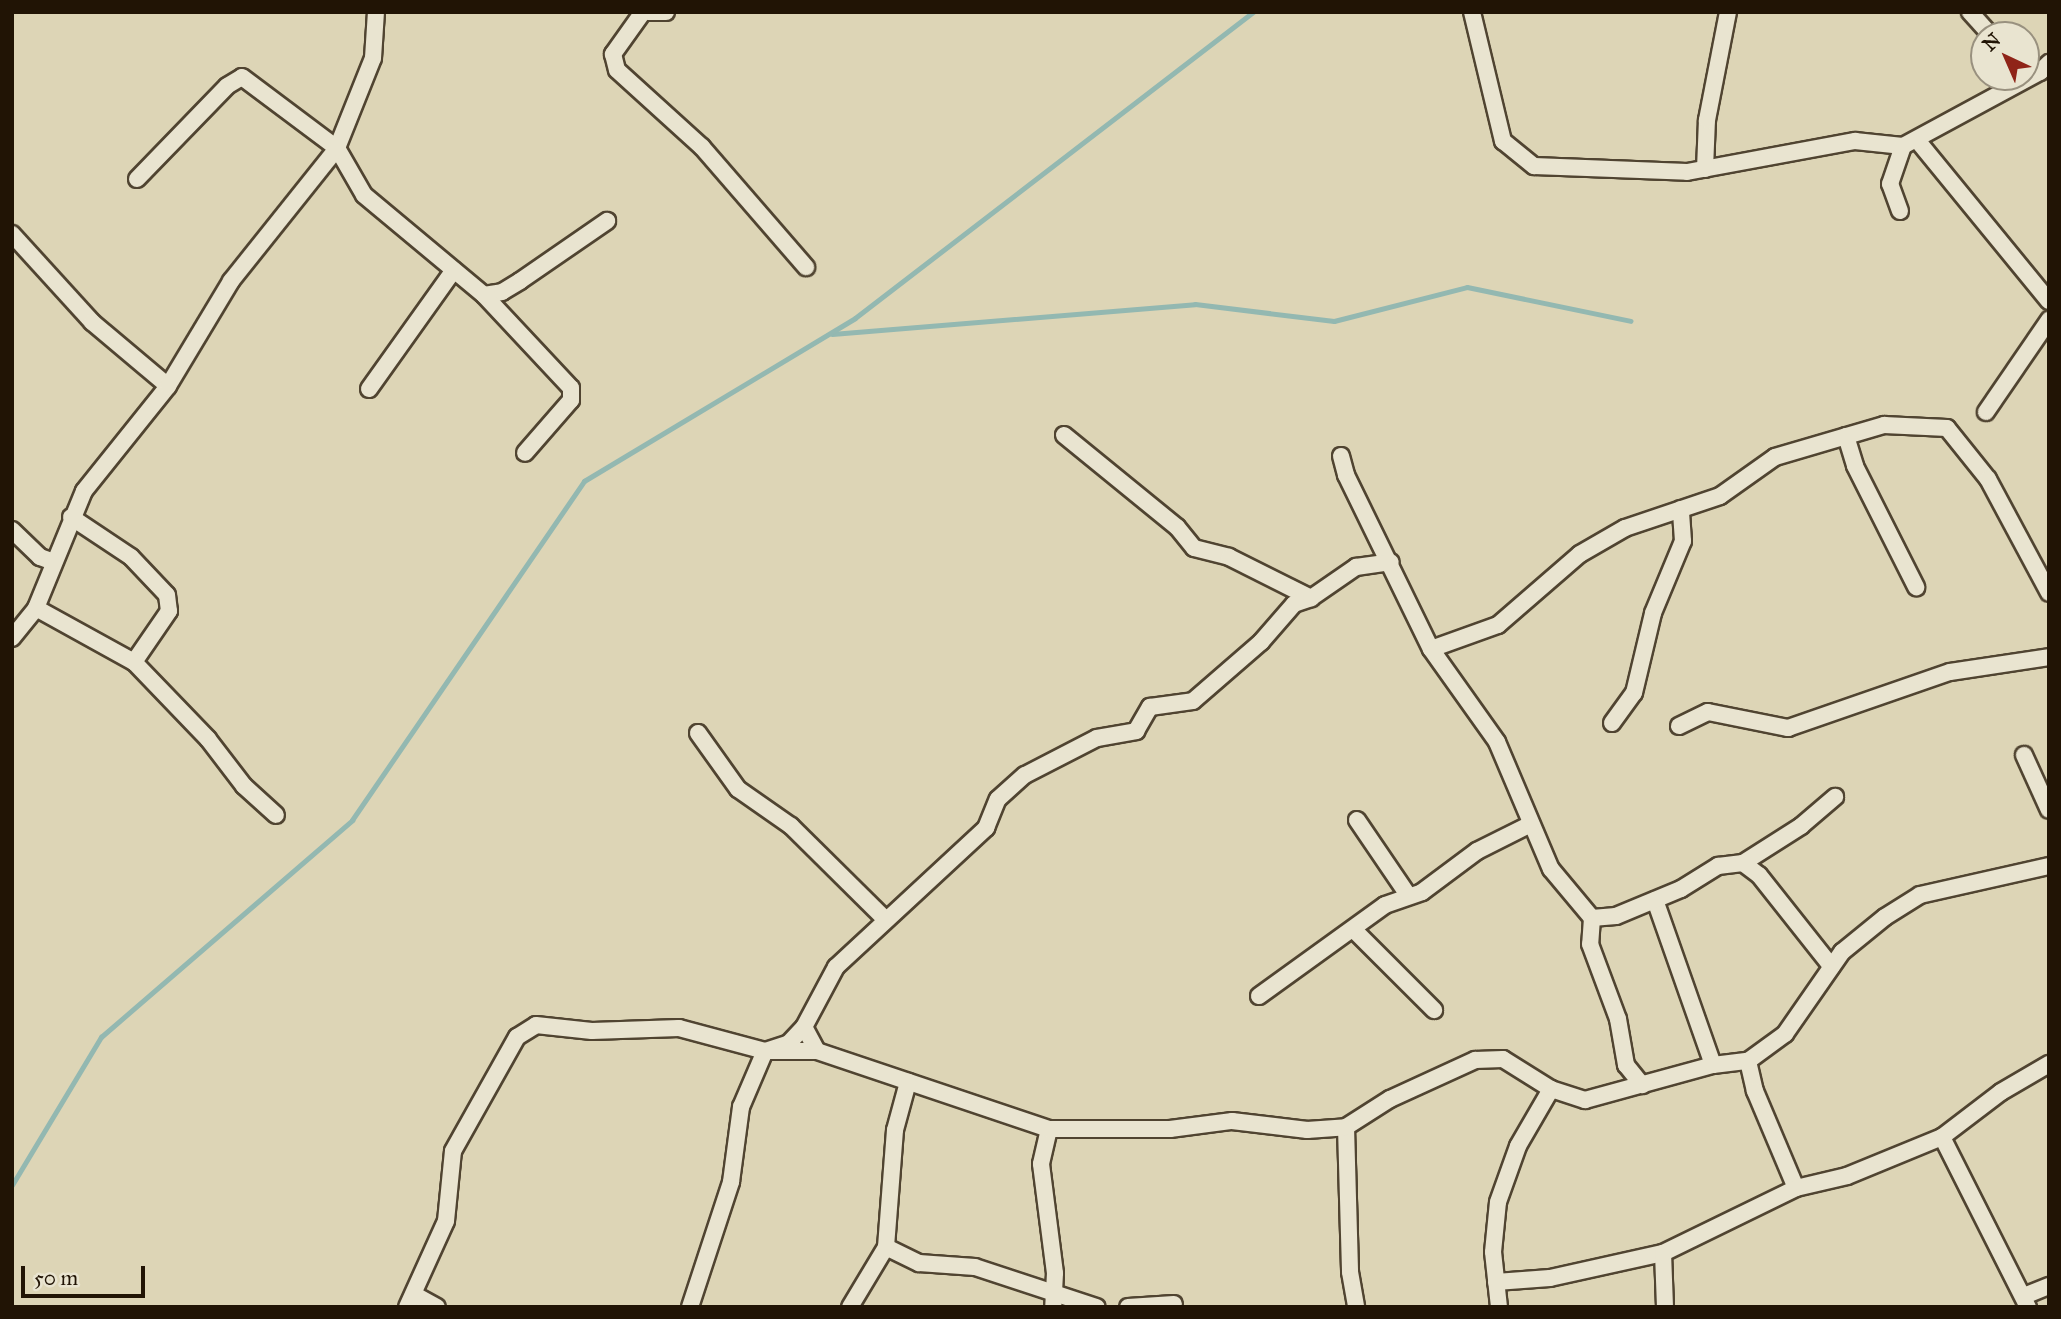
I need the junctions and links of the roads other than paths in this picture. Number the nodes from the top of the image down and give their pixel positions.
1 (376, 12) edge
2 (643, 12) edge
3 (648, 12) edge
4 (666, 12) edge
5 (1472, 12) edge
6 (1728, 12) edge
7 (2000, 91) edge
8 (1910, 144) junction
9 (337, 148) junction
10 (1705, 169) junction
11 (137, 179) dead end
12 (1900, 211) dead end
13 (607, 221) dead end
14 (12, 234) edge
15 (806, 267) dead end
16 (454, 270) junction
17 (2042, 279) edge
18 (484, 295) junction
19 (2049, 301) edge
20 (2049, 320) edge
21 (168, 386) junction
22 (369, 389) dead end
23 (1986, 412) dead end
24 (1064, 435) dead end
25 (1846, 436) junction
26 (525, 453) dead end
27 (1341, 456) dead end
28 (1681, 509) junction
29 (71, 517) junction
30 (12, 530) edge
31 (54, 562) junction
32 (1391, 562) junction
33 (1916, 587) dead end
34 (2049, 593) edge
35 (1311, 598) junction
36 (36, 608) junction
37 (12, 638) edge
38 (1431, 649) junction
39 (2049, 657) edge
40 (135, 662) junction
41 (1612, 723) dead end
42 (1679, 726) dead end
43 (698, 733) dead end
44 (2024, 755) dead end
45 (1835, 797) dead end
46 (2049, 810) edge
47 (276, 815) dead end
48 (1357, 820) dead end
49 (1531, 824) junction
50 (1743, 863) junction
51 (2049, 866) edge
52 (1408, 895) junction
53 (1655, 900) junction
54 (884, 918) junction
55 (1592, 918) junction
56 (1355, 931) junction
57 (1832, 967) junction
58 (1259, 996) dead end
59 (1434, 1010) dead end
60 (804, 1027) junction
61 (765, 1051) junction
62 (817, 1052) junction
63 (1748, 1061) junction
64 (2049, 1064) edge
65 (1713, 1065) junction
66 (908, 1082) junction
67 (1642, 1085) junction
68 (1550, 1089) junction
69 (1346, 1127) junction
70 (1049, 1129) junction
71 (1942, 1137) junction
72 (1796, 1188) junction
73 (886, 1247) junction
74 (1663, 1254) junction
75 (1496, 1282) junction
76 (2049, 1286) edge
77 (1055, 1300) edge
78 (411, 1301) edge
79 (2026, 1301) edge
80 (1174, 1304) dead end
81 (438, 1307) edge
82 (690, 1307) edge
83 (850, 1307) edge
84 (1097, 1307) edge
85 (1128, 1307) edge
86 (1356, 1307) edge
87 (1499, 1307) edge
88 (1665, 1307) edge

1 - 9 street
2 - 15 street
3 - 4 street
5 - 10 street
6 - 10 street
7 - 8 street
8 - 10 street
8 - 12 street
8 - 17 street
9 - 11 street
9 - 16 street
9 - 21 street
13 - 18 street
14 - 21 street
16 - 18 street
16 - 22 street
17 - 19 street
18 - 26 street
20 - 23 street
21 - 29 street
24 - 35 street
25 - 28 street
25 - 33 street
25 - 34 street
27 - 32 street
28 - 38 street
28 - 41 street
29 - 31 street
29 - 40 street
30 - 31 street
31 - 36 street
32 - 35 street
32 - 38 street
35 - 54 street
36 - 37 street
36 - 40 street
38 - 49 street
39 - 42 street
40 - 47 street
43 - 54 street
44 - 46 street
45 - 50 street
48 - 52 street
49 - 52 street
49 - 55 street
50 - 53 street
50 - 57 street
51 - 57 street
52 - 56 street
53 - 55 street
53 - 65 street
54 - 60 street
55 - 67 street
56 - 58 street
56 - 59 street
57 - 63 street
60 - 61 street
60 - 62 street
61 - 62 street
61 - 78 street
61 - 82 street
62 - 66 street
63 - 65 street
63 - 72 street
64 - 71 street
65 - 67 street
66 - 70 street
66 - 73 street
67 - 68 street
68 - 69 street
68 - 75 street
69 - 70 street
69 - 86 street
70 - 77 street
71 - 72 street
71 - 79 street
72 - 74 street
73 - 77 street
73 - 83 street
74 - 75 street
74 - 88 street
75 - 87 street
76 - 79 street
77 - 84 street
78 - 81 street
80 - 85 street

